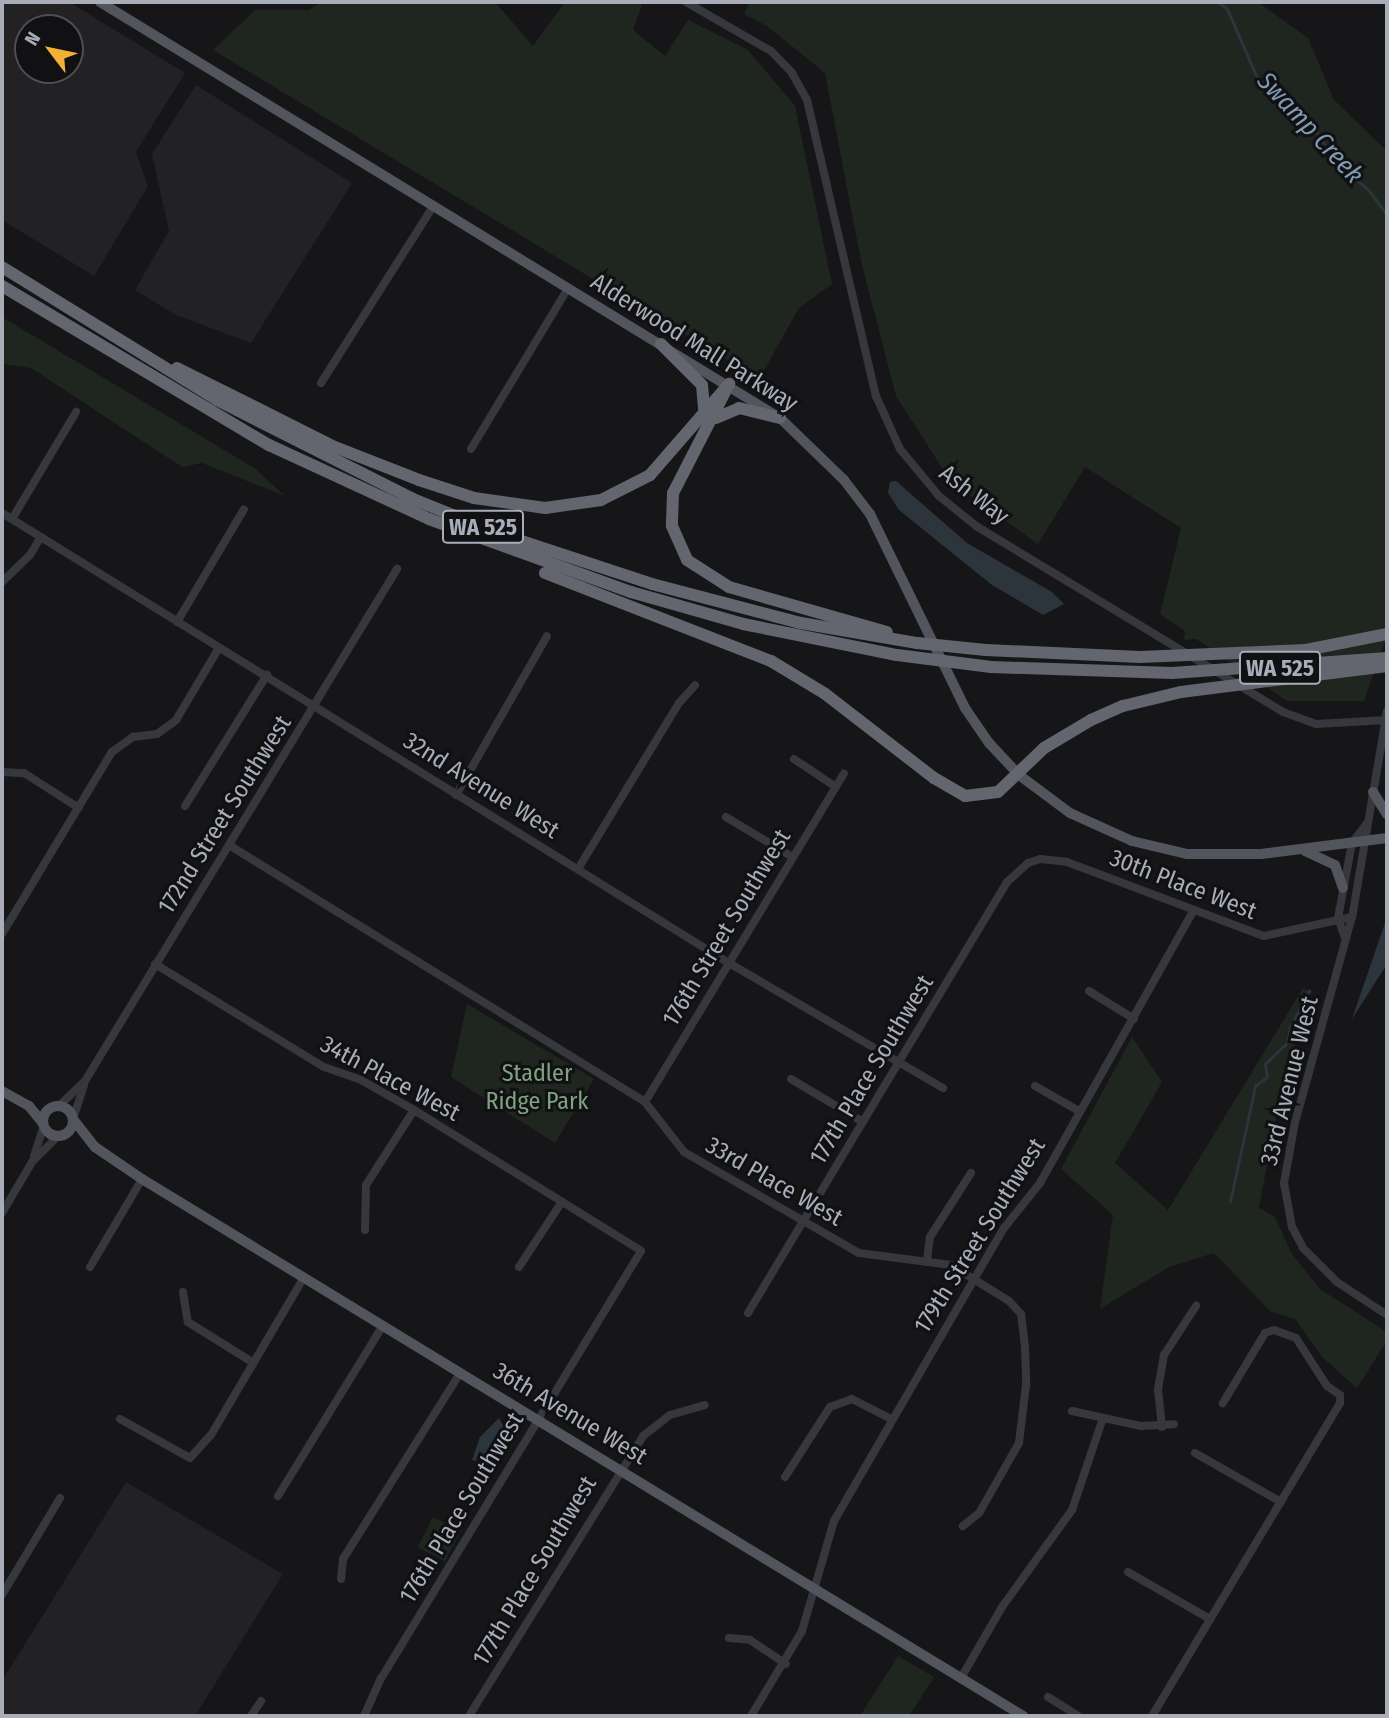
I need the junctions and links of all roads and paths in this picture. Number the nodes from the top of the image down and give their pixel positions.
1 (100, 2) edge
2 (686, 2) edge
3 (434, 205) junction
4 (2, 267) edge
5 (2, 286) edge
6 (568, 288) junction
7 (117, 338) junction
8 (661, 344) junction
9 (321, 383) dead end
10 (729, 384) junction
11 (76, 412) dead end
12 (707, 418) junction
13 (780, 418) junction
14 (471, 449) dead end
15 (244, 509) dead end
16 (2, 513) edge
17 (12, 519) junction
18 (429, 519) junction
19 (41, 537) junction
20 (397, 569) dead end
21 (2, 582) edge
22 (177, 622) junction
23 (880, 634) junction
24 (1387, 634) edge
25 (547, 636) dead end
26 (1387, 642) edge
27 (219, 648) junction
28 (1306, 650) junction
29 (1387, 658) edge
30 (1387, 666) edge
31 (267, 675) junction
32 (695, 685) dead end
33 (316, 706) junction
34 (1387, 717) edge
35 (794, 759) dead end
36 (2, 772) edge
37 (844, 774) dead end
38 (1019, 775) junction
39 (836, 787) junction
40 (1373, 792) junction
41 (456, 795) junction
42 (185, 806) dead end
43 (79, 808) junction
44 (1387, 814) edge
45 (726, 817) dead end
46 (1367, 822) junction
47 (1387, 838) edge
48 (1367, 841) junction
49 (1352, 844) junction
50 (229, 845) junction
51 (1305, 851) junction
52 (791, 856) junction
53 (578, 869) junction
54 (1007, 882) joint
55 (1343, 888) junction
56 (1193, 912) junction
57 (1352, 916) junction
58 (1338, 918) junction
59 (2, 934) edge
60 (1345, 938) junction
61 (729, 963) junction
62 (155, 964) junction
63 (1089, 991) dead end
64 (1133, 1019) junction
65 (898, 1062) junction
66 (791, 1079) dead end
67 (85, 1081) junction
68 (1035, 1086) dead end
69 (943, 1088) dead end
70 (2, 1091) edge
71 (21, 1100) junction
72 (645, 1102) junction
73 (56, 1107) junction
74 (414, 1110) junction
75 (1079, 1111) junction
76 (73, 1119) junction
77 (863, 1122) junction
78 (44, 1124) junction
79 (59, 1136) junction
80 (95, 1147) junction
81 (32, 1162) junction
82 (971, 1173) dead end
83 (142, 1179) junction
84 (561, 1203) junction
85 (2, 1213) edge
86 (804, 1223) junction
87 (365, 1230) dead end
88 (641, 1251) joint
89 (927, 1260) junction
90 (90, 1267) dead end
91 (519, 1267) dead end
92 (975, 1278) junction
93 (303, 1279) junction
94 (183, 1292) dead end
95 (1196, 1306) dead end
96 (748, 1313) dead end
97 (1387, 1315) edge
98 (382, 1327) junction
99 (252, 1362) junction
100 (460, 1373) junction
101 (1223, 1403) dead end
102 (705, 1405) dead end
103 (1072, 1411) dead end
104 (120, 1419) dead end
105 (891, 1419) junction
106 (539, 1420) junction
107 (1102, 1421) junction
108 (1174, 1424) dead end
109 (1162, 1427) junction
110 (1195, 1453) dead end
111 (620, 1467) junction
112 (785, 1477) dead end
113 (278, 1496) dead end
114 (60, 1498) dead end
115 (1281, 1502) junction
116 (963, 1526) dead end
117 (1128, 1572) dead end
118 (341, 1579) dead end
119 (813, 1587) junction
120 (2, 1595) edge
121 (1210, 1619) junction
122 (729, 1638) dead end
123 (786, 1664) junction
124 (961, 1678) junction
125 (1048, 1697) dead end
126 (261, 1701) dead end
127 (251, 1716) edge
128 (364, 1716) edge
129 (469, 1716) edge
130 (751, 1716) edge
131 (1023, 1716) edge
132 (1076, 1716) edge
133 (1152, 1716) edge

1 - 3 main road, Alderwood Mall Parkway
2 - 34 street, Ash Way
3 - 6 main road, Alderwood Mall Parkway
3 - 9 street
4 - 7 highway, WA 525
5 - 18 highway, WA 525
6 - 8 main road, Alderwood Mall Parkway
6 - 14 street
7 - 12 highway
7 - 23 highway, WA 525
8 - 10 main road, Alderwood Mall Parkway
8 - 12 highway
10 - 12 highway
10 - 13 main road, Alderwood Mall Parkway
11 - 17 street
12 - 13 highway
12 - 23 highway
13 - 38 main road, Alderwood Mall Parkway
15 - 22 street
16 - 17 street, 32nd Avenue West
17 - 19 street, 32nd Avenue West
18 - 29 highway, WA 525, bridge
18 - 38 highway
19 - 21 street
19 - 22 street, 32nd Avenue West
20 - 33 street, 172nd Street Southwest
22 - 27 street, 32nd Avenue West
23 - 28 highway, WA 525, bridge
24 - 28 highway
25 - 41 street
26 - 28 highway, WA 525
27 - 31 street, 32nd Avenue West
27 - 43 street
30 - 38 highway, bridge
31 - 33 street, 32nd Avenue West
31 - 42 street
32 - 53 street
33 - 41 street, 32nd Avenue West
33 - 50 street, 172nd Street Southwest
34 - 40 street
35 - 39 street
36 - 43 street
37 - 39 street, 176th Street Southwest
38 - 51 main road, Alderwood Mall Parkway
39 - 52 street, 176th Street Southwest
40 - 44 main road
40 - 46 street
41 - 53 street, 32nd Avenue West
43 - 59 street
45 - 52 street
46 - 48 street, 33rd Avenue West
46 - 49 street
47 - 48 main road, Alderwood Mall Parkway
48 - 49 main road, Alderwood Mall Parkway
48 - 57 street, 33rd Avenue West
49 - 51 main road, Alderwood Mall Parkway
49 - 55 street
50 - 62 street, 172nd Street Southwest
50 - 72 street, 33rd Place West
51 - 55 main road
52 - 61 street, 176th Street Southwest
53 - 61 street, 32nd Avenue West
54 - 56 street, 30th Place West
54 - 65 street, 177th Place Southwest
55 - 58 street
56 - 58 street, 30th Place West
56 - 64 street, 179th Street Southwest
57 - 58 street, 30th Place West
57 - 60 street, 33rd Avenue West
58 - 60 street
60 - 97 street, 33rd Avenue West
61 - 65 street, 32nd Avenue West
61 - 72 street, 176th Street Southwest
62 - 67 street, 172nd Street Southwest
62 - 74 street, 34th Place West
63 - 64 street
64 - 75 street, 179th Street Southwest
65 - 69 street, 32nd Avenue West
65 - 77 street, 177th Place Southwest
66 - 77 street
67 - 73 street, 172nd Street Southwest
67 - 76 street, 172nd Street Southwest
68 - 75 street
70 - 71 main road
71 - 73 main road
71 - 78 main road
72 - 86 street, 33rd Place West
73 - 76 main road, 36th Avenue West
73 - 78 main road
74 - 84 street, 34th Place West
74 - 87 street
75 - 92 street, 179th Street Southwest
76 - 79 main road
76 - 80 main road, 36th Avenue West
77 - 86 street, 177th Place Southwest
78 - 79 main road
78 - 81 street
79 - 80 main road, 36th Avenue West
79 - 81 street
80 - 83 main road, 36th Avenue West
81 - 85 street
82 - 89 street
83 - 90 street
83 - 93 main road, 36th Avenue West
84 - 88 street, 34th Place West
84 - 91 street
86 - 89 street, 33rd Place West
86 - 96 street, 177th Place Southwest
88 - 106 street, 176th Place Southwest
89 - 92 street, 33rd Place West
92 - 105 street, 179th Street Southwest
92 - 116 street, 33rd Place West
93 - 98 main road, 36th Avenue West
93 - 99 street
94 - 99 street
95 - 109 street
98 - 100 main road, 36th Avenue West
98 - 113 street
99 - 104 street
100 - 106 main road, 36th Avenue West
100 - 118 street
101 - 115 street
102 - 111 street, 177th Place Southwest
103 - 107 street
105 - 112 street
105 - 119 street, 179th Street Southwest
106 - 111 main road, 36th Avenue West
106 - 128 street, 176th Place Southwest
107 - 109 street
107 - 124 street
108 - 109 street
110 - 115 street
111 - 119 main road, 36th Avenue West
111 - 129 street, 177th Place Southwest
114 - 120 street
115 - 121 street
117 - 121 street
119 - 123 street, 179th Street Southwest
119 - 124 main road, 36th Avenue West
121 - 133 street
122 - 123 street
123 - 130 street, 179th Street Southwest
124 - 131 main road, 36th Avenue West
125 - 132 street
126 - 127 street

